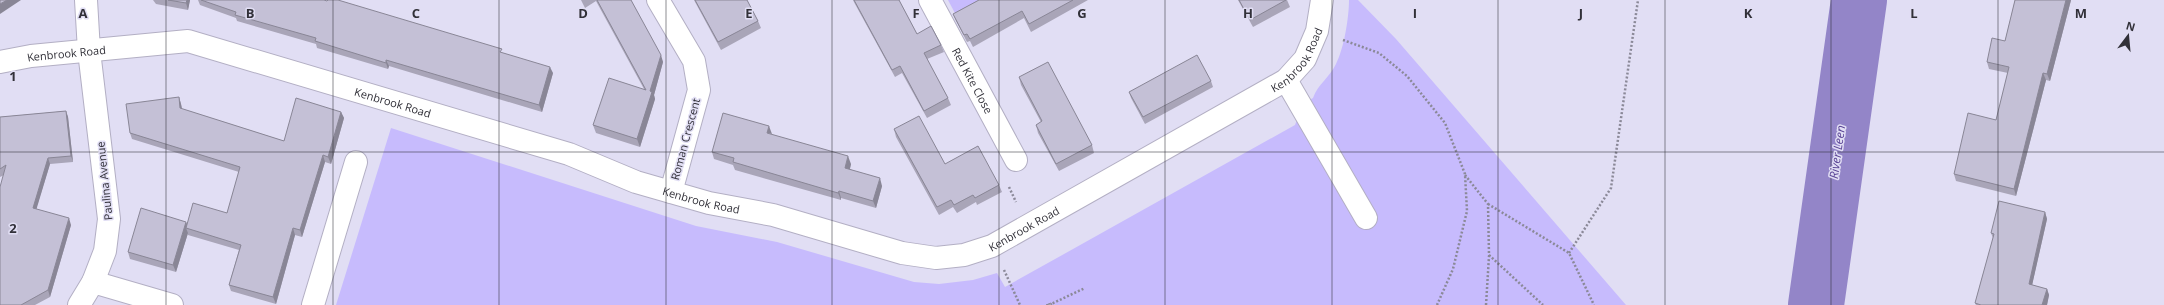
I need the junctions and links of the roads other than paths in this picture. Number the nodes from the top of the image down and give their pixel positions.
1 (86, 0) edge
2 (658, 0) edge
3 (930, 0) edge
4 (1322, 0) edge
5 (89, 51) junction
6 (0, 62) edge
7 (1286, 80) junction
8 (1016, 160) road end
9 (356, 162) dead end
10 (671, 192) junction
11 (1366, 218) dead end
12 (93, 282) junction
13 (314, 301) edge
14 (79, 305) edge
15 (172, 305) edge

1 - 5 street, Paulina Avenue
2 - 10 street, Roman Crescent
3 - 8 street, Red Kite Close
4 - 7 street, Kenbrook Road
5 - 6 street, Kenbrook Road
5 - 10 street, Kenbrook Road
5 - 12 street, Paulina Avenue
7 - 10 street, Kenbrook Road
7 - 11 street
9 - 13 street
12 - 14 street, Paulina Avenue
12 - 15 street

